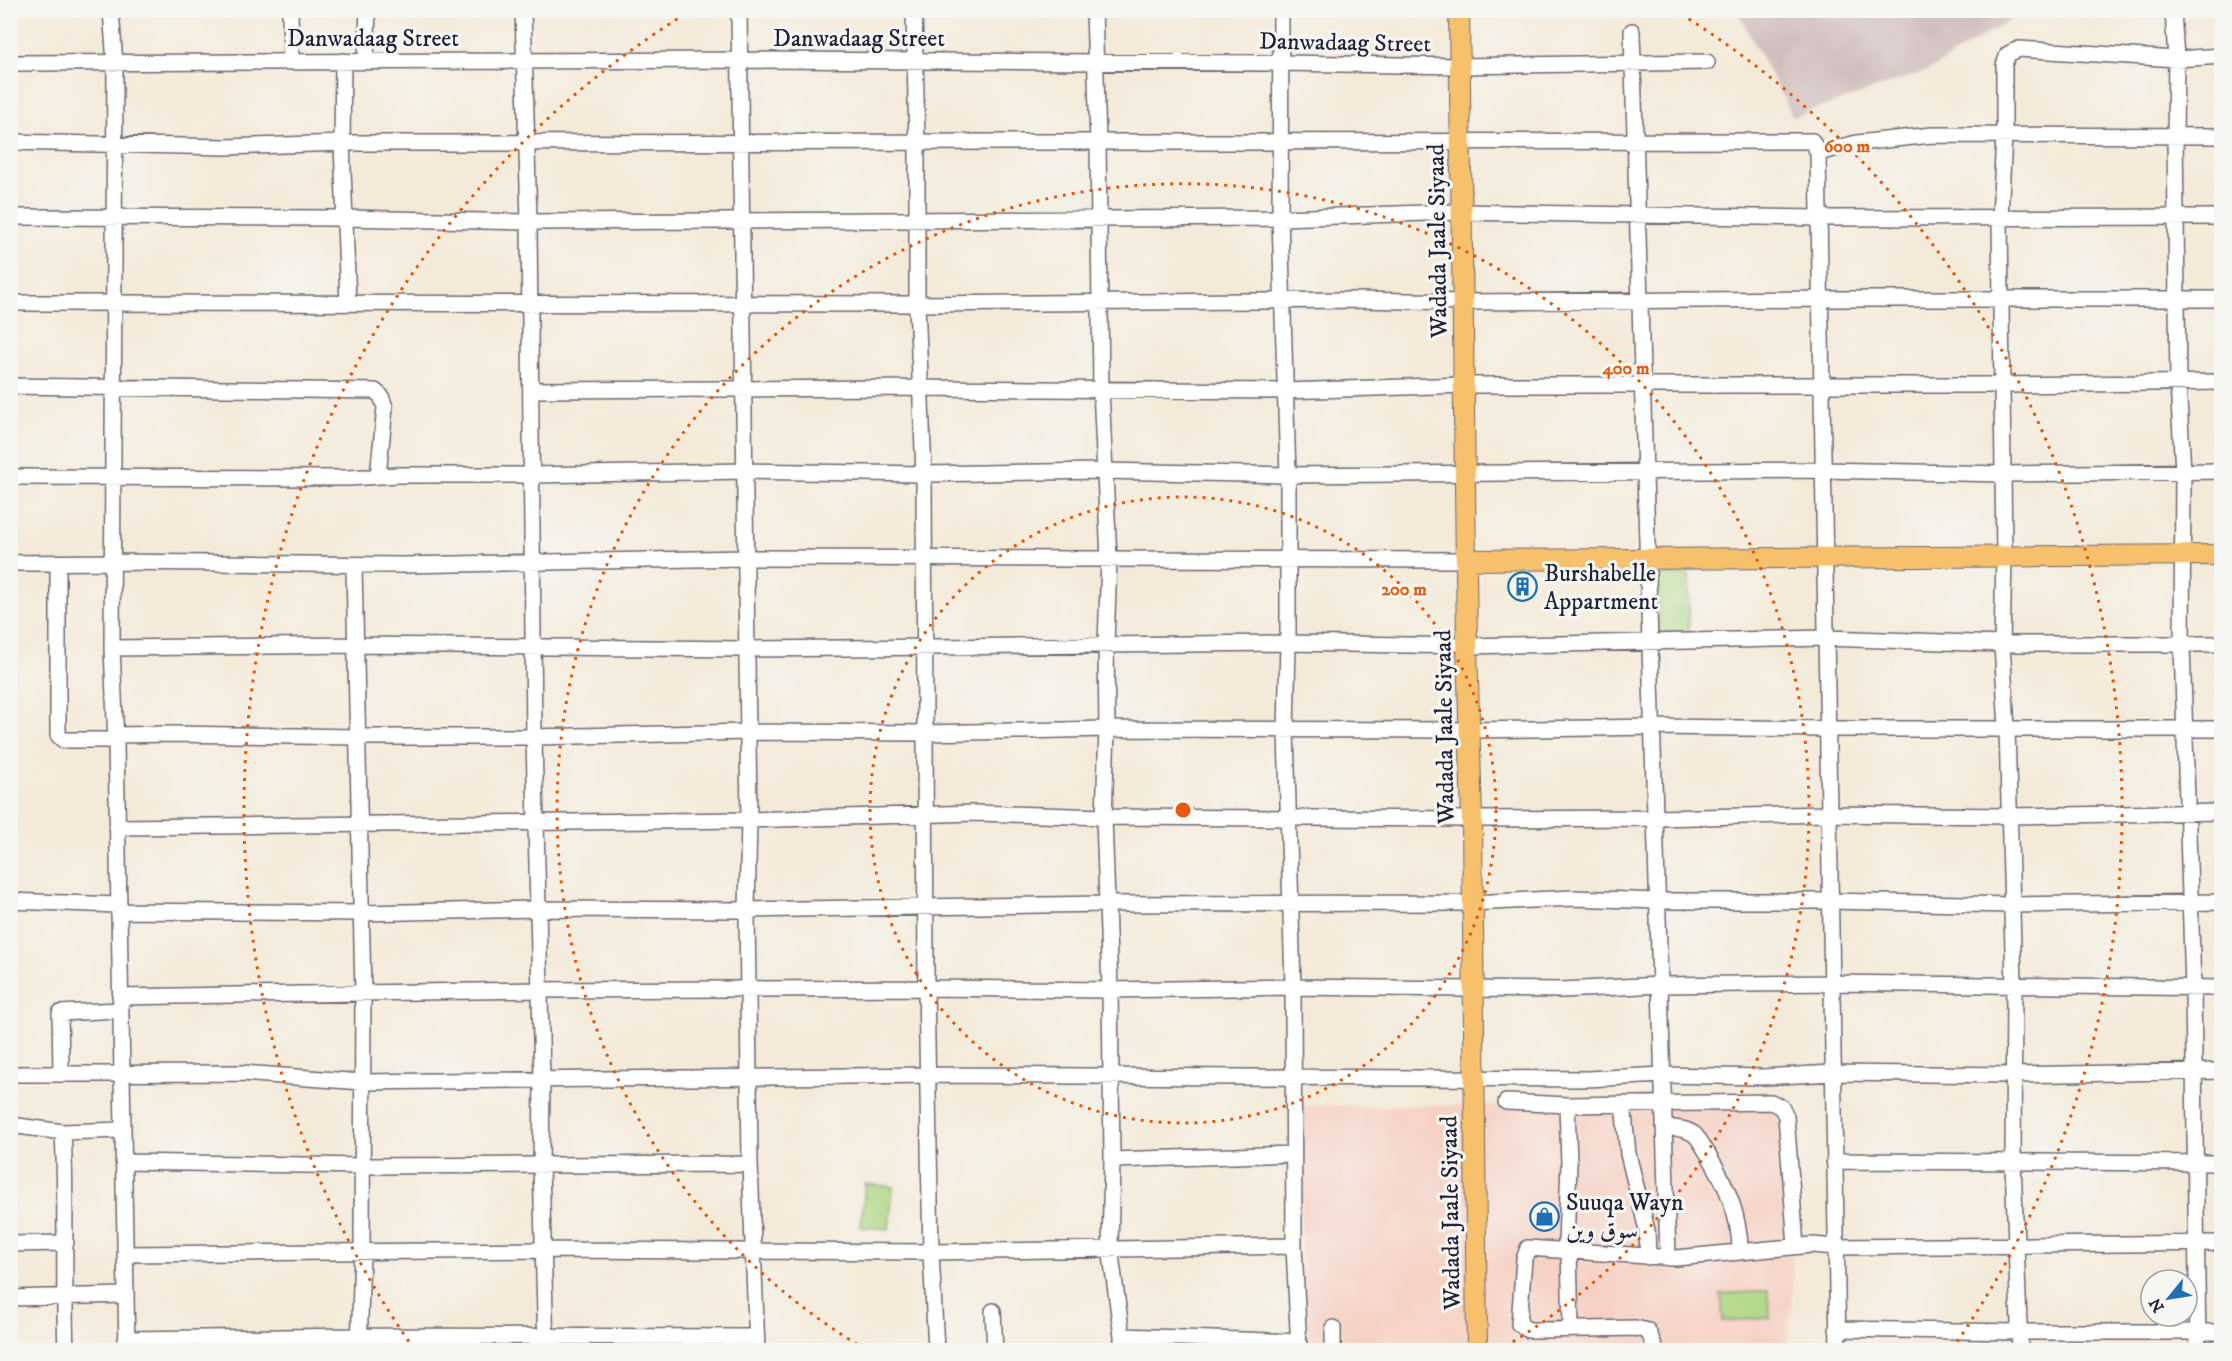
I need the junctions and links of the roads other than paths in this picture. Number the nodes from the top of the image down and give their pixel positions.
1 (111, 10) edge
2 (290, 10) edge
3 (368, 10) edge
4 (523, 10) edge
5 (739, 10) edge
6 (914, 10) edge
7 (1094, 10) edge
8 (1281, 10) edge
9 (1459, 10) edge
10 (2173, 10) edge
11 (1632, 31) dead end
12 (2222, 56) edge
13 (2176, 59) junction
14 (524, 60) junction
15 (739, 60) junction
16 (291, 61) junction
17 (344, 61) junction
18 (366, 61) junction
19 (916, 61) junction
20 (1094, 62) junction
21 (10, 63) edge
22 (115, 63) junction
23 (1281, 63) junction
24 (1634, 63) junction
25 (1707, 63) dead end
26 (1460, 66) junction
27 (2004, 135) junction
28 (2175, 135) junction
29 (2222, 136) edge
30 (1280, 141) junction
31 (1461, 141) junction
32 (1636, 141) junction
33 (10, 142) edge
34 (740, 142) junction
35 (917, 142) junction
36 (1098, 142) junction
37 (115, 143) junction
38 (342, 143) junction
39 (527, 143) junction
40 (1818, 153) junction
41 (1462, 213) junction
42 (115, 216) junction
43 (1638, 216) junction
44 (10, 217) edge
45 (2222, 217) edge
46 (346, 218) junction
47 (1280, 218) junction
48 (1818, 218) junction
49 (2000, 218) junction
50 (2177, 218) junction
51 (1099, 219) junction
52 (740, 220) junction
53 (917, 220) junction
54 (529, 222) junction
55 (1819, 299) junction
56 (2178, 299) junction
57 (2222, 299) edge
58 (1640, 300) junction
59 (2002, 300) junction
60 (114, 302) junction
61 (1282, 302) junction
62 (1463, 302) junction
63 (10, 303) edge
64 (348, 303) junction
65 (1100, 303) junction
66 (531, 304) junction
67 (742, 304) junction
68 (917, 304) junction
69 (2178, 382) junction
70 (2222, 382) edge
71 (1642, 384) junction
72 (1820, 384) junction
73 (1464, 385) junction
74 (2002, 385) junction
75 (10, 386) edge
76 (113, 388) junction
77 (920, 388) junction
78 (1101, 389) junction
79 (532, 390) junction
80 (743, 390) junction
81 (1285, 391) junction
82 (1822, 470) junction
83 (745, 471) junction
84 (1104, 471) junction
85 (2183, 471) junction
86 (2222, 471) edge
87 (1645, 472) junction
88 (1466, 473) junction
89 (924, 474) junction
90 (2003, 474) junction
91 (532, 475) junction
92 (1288, 475) junction
93 (378, 476) junction
94 (10, 477) edge
95 (114, 477) junction
96 (2222, 555) edge
97 (2182, 556) junction
98 (2004, 557) junction
99 (744, 558) junction
100 (1824, 558) junction
101 (1109, 559) junction
102 (1647, 559) junction
103 (924, 560) junction
104 (1287, 560) junction
105 (1467, 560) junction
106 (112, 562) junction
107 (532, 562) junction
108 (10, 563) edge
109 (58, 563) junction
110 (354, 565) junction
111 (1825, 638) junction
112 (1650, 642) junction
113 (1288, 643) junction
114 (1106, 644) junction
115 (2002, 644) junction
116 (2222, 644) edge
117 (356, 645) junction
118 (2182, 645) junction
119 (926, 646) junction
120 (1467, 646) junction
121 (112, 648) junction
122 (534, 648) junction
123 (745, 649) junction
124 (1652, 727) junction
125 (2185, 728) junction
126 (1107, 729) junction
127 (1827, 729) junction
128 (2007, 729) junction
129 (2222, 729) edge
130 (1286, 730) junction
131 (1471, 730) junction
132 (748, 732) junction
133 (925, 733) junction
134 (357, 737) junction
135 (534, 737) junction
136 (116, 738) junction
137 (2187, 812) junction
138 (2222, 812) edge
139 (926, 813) junction
140 (1828, 814) junction
141 (2009, 816) junction
142 (1104, 817) junction
143 (1288, 818) junction
144 (1655, 818) junction
145 (1472, 819) junction
146 (749, 820) junction
147 (537, 822) junction
148 (359, 824) junction
149 (117, 827) junction
150 (10, 901) edge
151 (1657, 901) junction
152 (1830, 901) junction
153 (2222, 902) edge
154 (1106, 903) junction
155 (1290, 903) junction
156 (1472, 903) junction
157 (2191, 903) junction
158 (925, 905) junction
159 (2010, 905) junction
160 (118, 908) junction
161 (539, 909) junction
162 (747, 910) junction
163 (362, 913) junction
164 (1831, 983) junction
165 (1660, 985) junction
166 (2014, 985) junction
167 (1293, 987) junction
168 (926, 988) junction
169 (2193, 988) junction
170 (2222, 988) edge
171 (748, 989) junction
172 (539, 990) junction
173 (1110, 990) junction
174 (1473, 990) junction
175 (363, 993) junction
176 (119, 1004) junction
177 (2195, 1071) junction
178 (2222, 1071) edge
179 (61, 1072) junction
180 (1833, 1072) junction
181 (10, 1074) edge
182 (123, 1074) junction
183 (928, 1075) junction
184 (1662, 1075) junction
185 (2013, 1075) junction
186 (749, 1077) junction
187 (1111, 1077) junction
188 (1474, 1078) junction
189 (1292, 1079) junction
190 (542, 1080) junction
191 (362, 1082) junction
192 (1506, 1102) dead end
193 (1623, 1104) junction
194 (1663, 1104) junction
195 (1567, 1105) junction
196 (10, 1125) edge
197 (1664, 1127) junction
198 (122, 1130) junction
199 (63, 1132) junction
200 (1293, 1154) junction
201 (1112, 1160) junction
202 (1834, 1161) junction
203 (123, 1162) junction
204 (2013, 1163) junction
205 (2222, 1163) edge
206 (750, 1164) junction
207 (2196, 1164) junction
208 (363, 1166) junction
209 (541, 1166) junction
210 (66, 1243) junction
211 (2198, 1243) junction
212 (2222, 1243) edge
213 (10, 1244) edge
214 (2016, 1244) junction
215 (1294, 1246) junction
216 (1796, 1246) junction
217 (1836, 1247) junction
218 (1110, 1248) junction
219 (543, 1250) junction
220 (753, 1251) junction
221 (1740, 1251) junction
222 (362, 1252) junction
223 (931, 1252) junction
224 (1569, 1252) junction
225 (126, 1254) junction
226 (1648, 1257) junction
227 (1668, 1258) junction
228 (125, 1295) junction
229 (64, 1296) junction
230 (10, 1298) edge
231 (993, 1311) dead end
232 (1334, 1328) dead end
233 (1571, 1329) junction
234 (1837, 1329) junction
235 (2196, 1331) junction
236 (2019, 1332) junction
237 (2222, 1332) edge
238 (359, 1343) edge
239 (1122, 1343) edge
240 (546, 1344) edge
241 (757, 1344) edge
242 (126, 1345) edge
243 (1299, 1346) edge
244 (66, 1350) edge
245 (936, 1350) edge
246 (995, 1350) edge
247 (1333, 1350) edge
248 (1477, 1350) edge
249 (1656, 1350) edge
250 (1838, 1350) edge
251 (2020, 1350) edge
252 (2198, 1350) edge

1 - 22 street
2 - 16 street
3 - 18 street
4 - 14 street
5 - 15 street
6 - 19 street
7 - 20 street
8 - 23 street
9 - 26 main road, Wadada Jaale Siyaad
10 - 13 street
11 - 24 street
12 - 13 street
13 - 27 street
13 - 28 street
14 - 15 street, Danwadaag Street
14 - 18 street, Danwadaag Street
14 - 39 street
15 - 19 street, Danwadaag Street
15 - 34 street
16 - 17 street, Danwadaag Street
16 - 22 street, Danwadaag Street
17 - 18 street, Danwadaag Street
17 - 38 street
19 - 20 street, Danwadaag Street
19 - 35 street
20 - 23 street, Danwadaag Street
20 - 36 street
21 - 22 street, Danwadaag Street
22 - 37 street
23 - 26 street, Danwadaag Street
23 - 30 street
24 - 25 street, Danwadaag Street
24 - 26 street, Danwadaag Street
24 - 32 street
26 - 31 main road, Wadada Jaale Siyaad
27 - 28 street
27 - 40 street
27 - 49 street
28 - 29 street
28 - 50 street
30 - 31 street
30 - 36 street
30 - 47 street
31 - 32 street
31 - 41 main road, Wadada Jaale Siyaad
32 - 40 street
32 - 43 street
33 - 37 street
34 - 35 street
34 - 39 street
34 - 52 street
35 - 36 street
35 - 53 street
36 - 51 street
37 - 38 street
37 - 42 street
38 - 39 street
38 - 46 street
39 - 54 street
40 - 48 street
41 - 43 street
41 - 47 street
41 - 62 main road, Wadada Jaale Siyaad
42 - 44 street
42 - 46 street
42 - 60 street
43 - 48 street
43 - 58 street
45 - 50 street
46 - 54 street
46 - 64 street
47 - 51 street
47 - 61 street
48 - 49 street
48 - 55 street
49 - 50 street
49 - 59 street
50 - 56 street
51 - 53 street
51 - 65 street
52 - 53 street
52 - 54 street
52 - 67 street
53 - 68 street
54 - 66 street
55 - 58 street
55 - 59 street
55 - 72 street
56 - 57 street
56 - 59 street
56 - 69 street
58 - 62 street
58 - 71 street
59 - 74 street
60 - 63 street
60 - 64 street
60 - 76 street
61 - 62 street
61 - 65 street
61 - 81 street
62 - 73 main road, Wadada Jaale Siyaad
64 - 66 street
65 - 68 street
65 - 78 street
66 - 67 street
66 - 79 street
67 - 68 street
67 - 80 street
68 - 77 street
69 - 70 street
69 - 74 street
69 - 85 street
71 - 72 street
71 - 73 street
71 - 87 street
72 - 74 street
72 - 82 street
73 - 81 street
73 - 88 main road, Wadada Jaale Siyaad
74 - 90 street
75 - 76 street
76 - 93 street
76 - 95 street
77 - 78 street
77 - 80 street
77 - 89 street
78 - 81 street
78 - 84 street
79 - 80 street
79 - 91 street
80 - 83 street
81 - 92 street
82 - 87 street
82 - 90 street
82 - 100 street
83 - 89 street
83 - 91 street
83 - 99 street
84 - 89 street
84 - 92 street
84 - 101 street
85 - 86 street
85 - 90 street
85 - 97 street
87 - 88 street
87 - 102 street
88 - 92 street
88 - 105 main road, Wadada Jaale Siyaad
89 - 103 street
90 - 98 street
91 - 93 street
91 - 107 street
92 - 104 street
93 - 95 street
94 - 95 street
95 - 106 street
96 - 97 main road
97 - 98 main road
97 - 118 street
98 - 100 main road
98 - 115 street
99 - 103 street
99 - 107 street
99 - 123 street
100 - 102 main road
100 - 111 street
101 - 103 street
101 - 104 street
101 - 114 street
102 - 105 main road
102 - 112 street
103 - 119 street
104 - 105 street
104 - 113 street
105 - 120 main road, Wadada Jaale Siyaad
106 - 109 street
106 - 110 street
106 - 121 street
107 - 110 street
107 - 122 street
108 - 109 street
109 - 136 street
110 - 117 street
111 - 112 street
111 - 115 street
111 - 127 street
112 - 120 street
112 - 124 street
113 - 114 street
113 - 120 street
113 - 130 street
114 - 119 street
114 - 126 street
115 - 118 street
115 - 128 street
116 - 118 street
117 - 121 street
117 - 122 street
117 - 134 street
118 - 125 street
119 - 123 street
119 - 133 street
120 - 131 main road, Wadada Jaale Siyaad
121 - 136 street
122 - 123 street
122 - 135 street
123 - 132 street
124 - 127 street
124 - 131 street
124 - 144 street
125 - 128 street
125 - 129 street
125 - 137 street
126 - 130 street
126 - 133 street
126 - 142 street
127 - 128 street
127 - 140 street
128 - 141 street
130 - 131 street
130 - 143 street
131 - 145 main road, Wadada Jaale Siyaad
132 - 133 street
132 - 135 street
132 - 146 street
133 - 139 street
134 - 135 street
134 - 136 street
134 - 148 street
135 - 147 street
136 - 149 street
137 - 138 street
137 - 141 street
137 - 157 street
139 - 142 street
139 - 146 street
139 - 158 street
140 - 141 street
140 - 144 street
140 - 152 street
141 - 159 street
142 - 143 street
142 - 154 street
143 - 145 street
143 - 155 street
144 - 145 street
144 - 151 street
145 - 156 main road, Wadada Jaale Siyaad
146 - 147 street
146 - 162 street
147 - 148 street
147 - 161 street
148 - 149 street
148 - 163 street
149 - 160 street
150 - 160 street
151 - 152 street
151 - 156 street
151 - 165 street
152 - 159 street
152 - 164 street
153 - 157 street
154 - 155 street
154 - 158 street
154 - 173 street
155 - 156 street
155 - 167 street
156 - 174 main road, Wadada Jaale Siyaad
157 - 159 street
157 - 169 street
158 - 162 street
158 - 168 street
159 - 166 street
160 - 163 street
160 - 176 street
161 - 162 street
161 - 163 street
161 - 172 street
162 - 171 street
163 - 175 street
164 - 165 street
164 - 166 street
164 - 180 street
165 - 174 street
165 - 184 street
166 - 169 street
166 - 185 street
167 - 173 street
167 - 174 street
167 - 189 street
168 - 171 street
168 - 173 street
168 - 183 street
169 - 170 street
169 - 177 street
171 - 172 street
171 - 186 street
172 - 175 street
172 - 190 street
173 - 187 street
174 - 188 main road, Wadada Jaale Siyaad
175 - 176 street
175 - 191 street
176 - 179 street
176 - 182 street
177 - 178 street
177 - 185 street
177 - 207 street
179 - 181 street
179 - 182 street
180 - 184 street
180 - 185 street
180 - 202 street
182 - 191 street
182 - 198 street
183 - 186 street
183 - 187 street
183 - 223 street
184 - 188 street
184 - 194 street
185 - 204 street
186 - 190 street
186 - 206 street
187 - 189 street
187 - 201 street
188 - 189 street
188 - 248 main road, Wadada Jaale Siyaad
189 - 200 street
190 - 191 street
190 - 209 street
191 - 208 street
192 - 195 street
193 - 194 street
193 - 195 street
193 - 226 street
194 - 197 street
194 - 216 street
195 - 224 street
196 - 199 street
197 - 221 street
197 - 227 street
198 - 199 street
198 - 203 street
199 - 210 street
200 - 201 street
200 - 215 street
201 - 218 street
202 - 204 street
202 - 217 street
203 - 208 street
203 - 225 street
204 - 207 street
204 - 214 street
205 - 207 street
206 - 209 street
206 - 220 street
207 - 211 street
208 - 209 street
208 - 222 street
209 - 219 street
210 - 213 street
210 - 229 street
211 - 212 street
211 - 214 street
211 - 235 street
214 - 217 street
214 - 236 street
215 - 218 street
215 - 243 street
216 - 217 street
216 - 221 street
217 - 234 street
218 - 223 street
218 - 239 street
219 - 220 street
219 - 222 street
219 - 240 street
220 - 223 street
220 - 241 street
221 - 227 street
222 - 225 street
222 - 238 street
223 - 245 street
224 - 226 street
224 - 233 street
224 - 233 street
225 - 228 street
226 - 227 street
228 - 229 street
228 - 242 street
229 - 230 street
229 - 244 street
231 - 246 street
232 - 247 street
233 - 249 street
234 - 236 street
234 - 250 street
235 - 236 street
235 - 237 street
235 - 252 street
236 - 251 street
238 - 240 street
238 - 242 street
239 - 243 street
240 - 241 street

